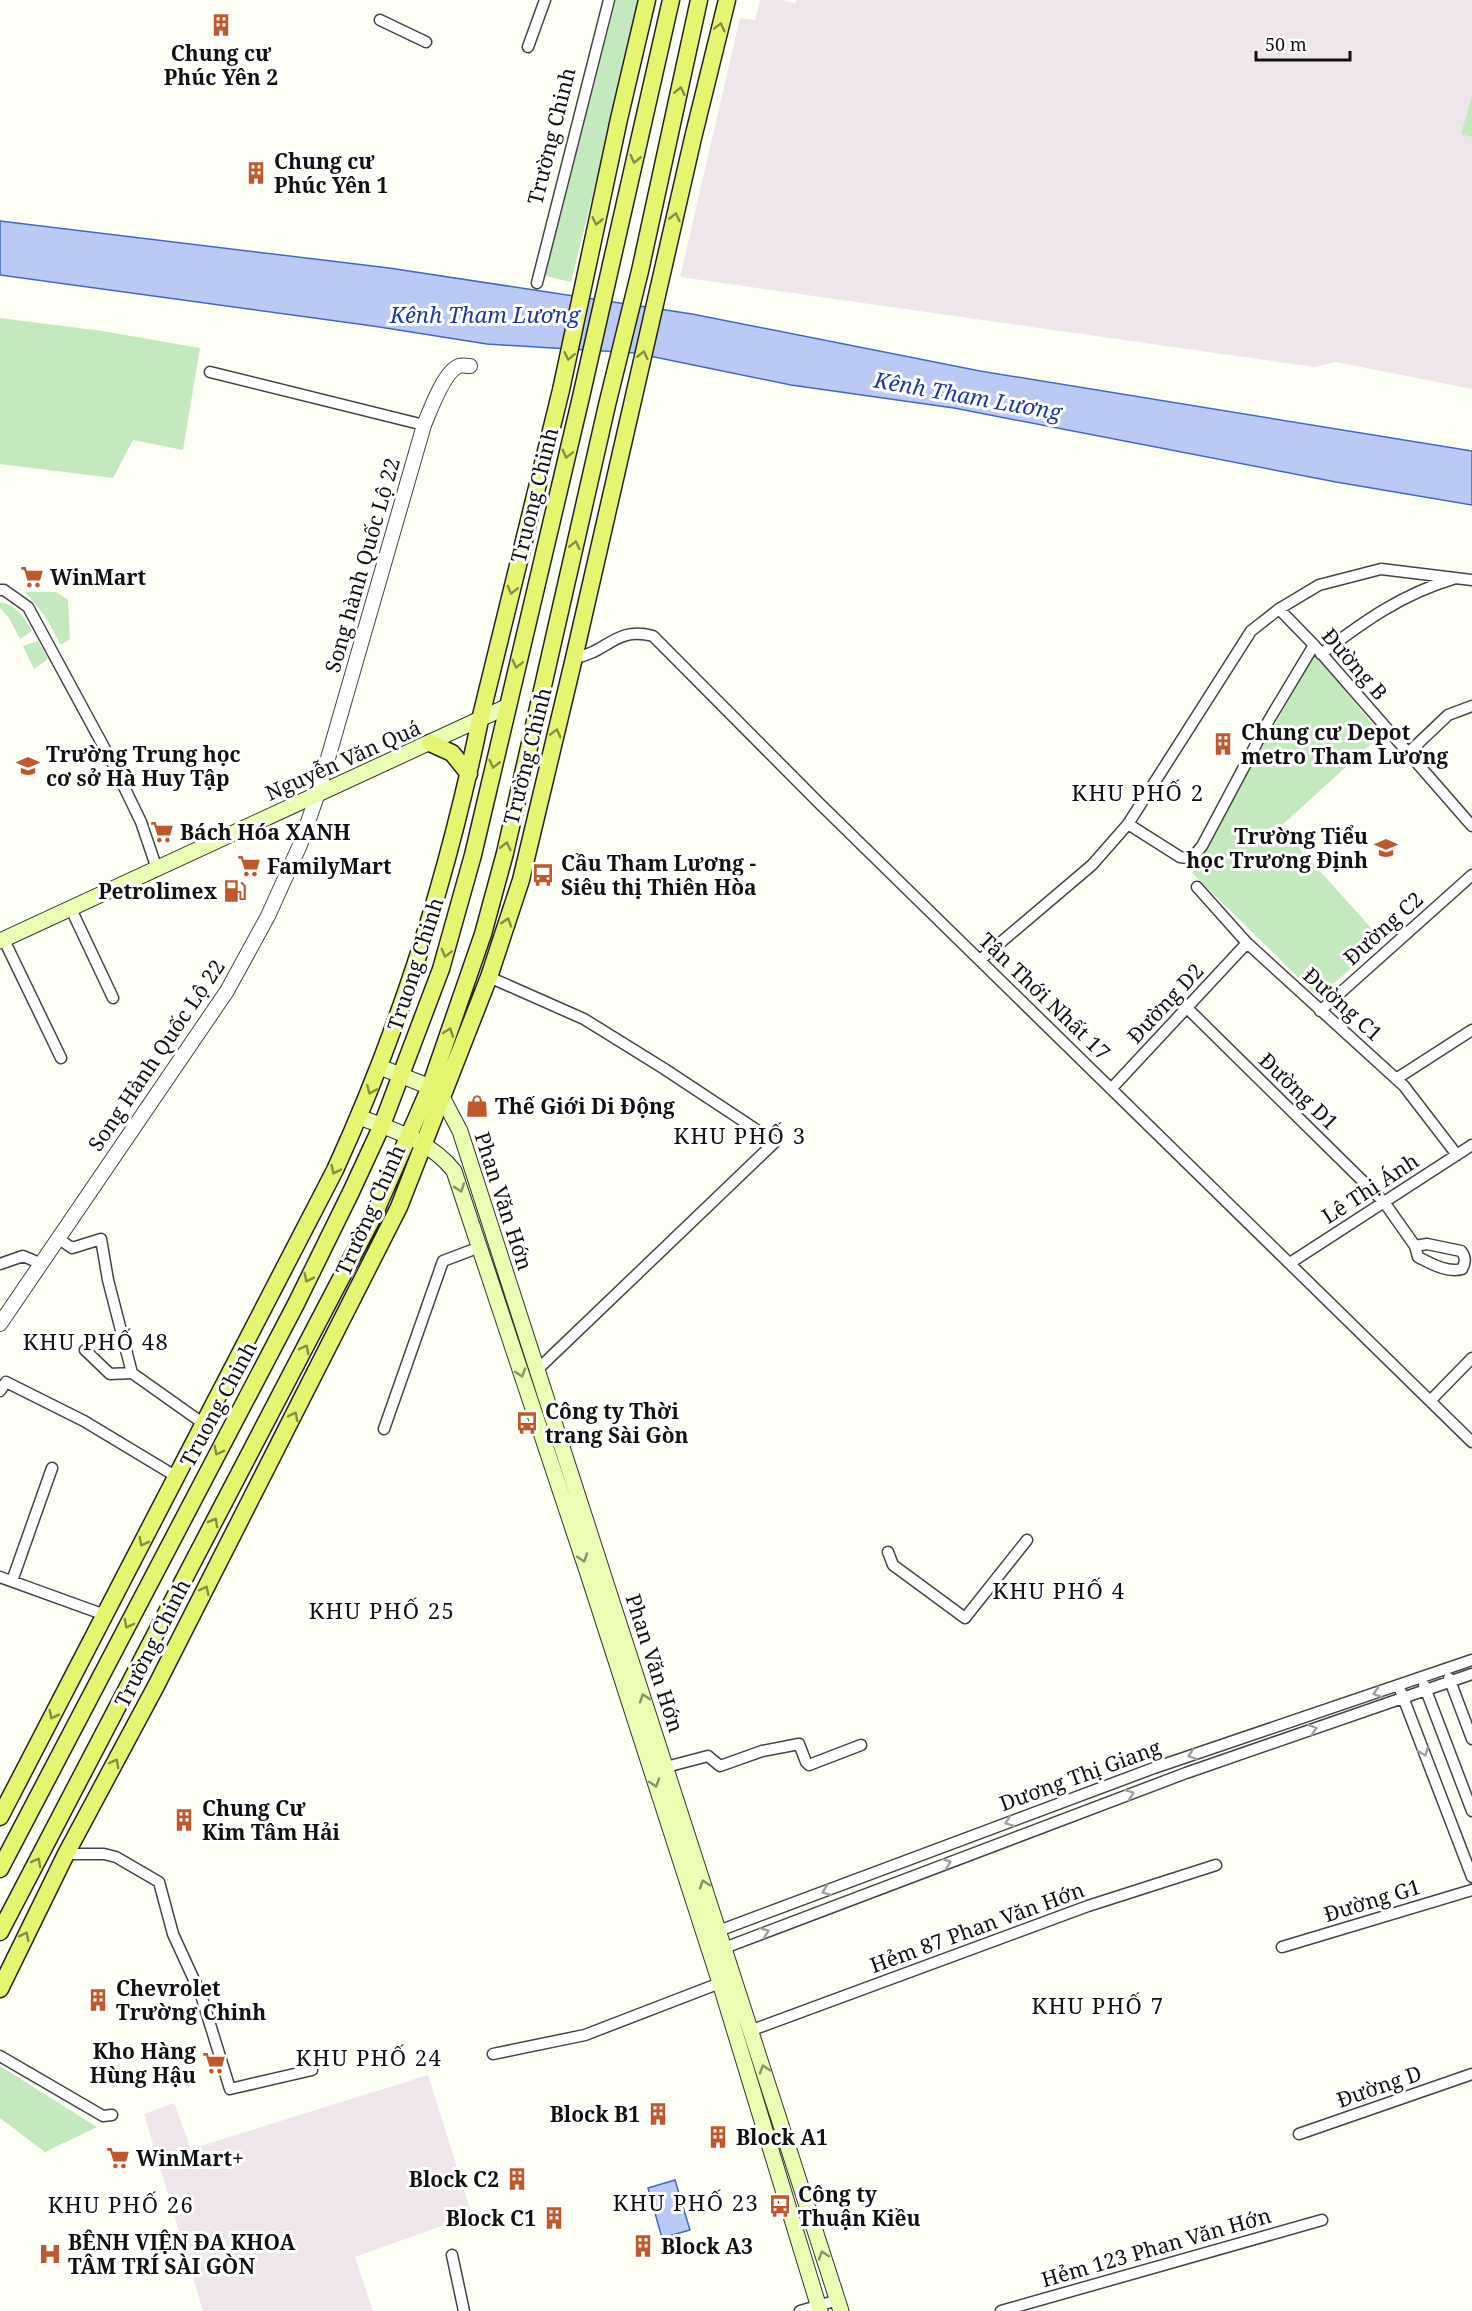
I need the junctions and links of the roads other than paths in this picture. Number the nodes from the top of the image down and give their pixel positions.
1 (545, 0) edge
2 (609, 0) edge
3 (647, 0) edge
4 (671, 0) edge
5 (699, 0) edge
6 (727, 0) edge
7 (380, 20) dead end
8 (426, 42) dead end
9 (528, 47) dead end
10 (619, 119) junction
11 (643, 124) junction
12 (670, 133) junction
13 (693, 138) junction
14 (537, 284) dead end
15 (470, 366) dead end
16 (210, 372) dead end
17 (424, 425) junction
18 (1459, 577) junction
19 (1472, 580) edge
20 (0, 590) edge
21 (1279, 609) junction
22 (1314, 645) junction
23 (1321, 654) junction
24 (574, 658) junction
25 (506, 706) junction
26 (1472, 706) edge
27 (480, 720) junction
28 (430, 743) junction
29 (1408, 753) junction
30 (469, 774) junction
31 (318, 793) junction
32 (1128, 824) junction
33 (1472, 826) edge
34 (157, 869) junction
35 (1472, 875) edge
36 (1197, 887) dead end
37 (71, 909) junction
38 (2, 940) edge
39 (1247, 943) junction
40 (980, 960) junction
41 (471, 970) junction
42 (489, 977) junction
43 (113, 998) dead end
44 (1187, 1008) junction
45 (1320, 1011) junction
46 (1472, 1030) edge
47 (61, 1058) dead end
48 (380, 1067) junction
49 (402, 1076) junction
50 (1396, 1079) junction
51 (1111, 1089) junction
52 (436, 1092) junction
53 (359, 1117) junction
54 (382, 1125) junction
55 (416, 1140) junction
56 (1472, 1145) edge
57 (1457, 1155) junction
58 (1384, 1202) junction
59 (59, 1239) junction
60 (1415, 1246) dead end
61 (480, 1247) junction
62 (1290, 1263) junction
63 (0, 1264) edge
64 (42, 1264) junction
65 (0, 1324) edge
66 (85, 1350) dead end
67 (1472, 1358) edge
68 (537, 1371) junction
69 (132, 1373) junction
70 (0, 1391) edge
71 (1430, 1401) junction
72 (204, 1424) junction
73 (384, 1429) dead end
74 (1472, 1442) edge
75 (52, 1468) dead end
76 (177, 1477) junction
77 (565, 1480) junction
78 (1027, 1540) dead end
79 (888, 1552) dead end
80 (0, 1576) edge
81 (12, 1581) junction
82 (105, 1615) junction
83 (1472, 1661) edge
84 (1445, 1669) junction
85 (1472, 1674) edge
86 (1421, 1677) junction
87 (1450, 1682) junction
88 (1398, 1685) junction
89 (1426, 1690) junction
90 (1403, 1698) junction
91 (1262, 1731) junction
92 (1472, 1739) edge
93 (861, 1745) dead end
94 (1266, 1745) junction
95 (666, 1767) junction
96 (1472, 1811) edge
97 (0, 1817) edge
98 (963, 1839) junction
99 (66, 1854) junction
100 (966, 1855) junction
101 (1216, 1865) dead end
102 (0, 1869) edge
103 (1472, 1877) edge
104 (1472, 1890) edge
105 (720, 1931) junction
106 (0, 1932) edge
107 (705, 1936) junction
108 (1282, 1947) dead end
109 (725, 1948) junction
110 (710, 1953) junction
111 (4, 1969) edge
112 (720, 1983) junction
113 (0, 1989) edge
114 (752, 2030) junction
115 (493, 2054) dead end
116 (0, 2056) edge
117 (312, 2070) dead end
118 (1472, 2074) edge
119 (112, 2115) dead end
120 (1299, 2134) dead end
121 (1322, 2220) dead end
122 (452, 2255) dead end
123 (839, 2306) edge
124 (819, 2308) edge
125 (464, 2311) edge
126 (800, 2311) edge
127 (1000, 2311) edge

1 - 9 street
2 - 14 street, Trường Chinh
3 - 10 main road
4 - 11 main road, Truong Chinh
12 -> 5 main road
13 -> 6 main road
7 - 8 street
10 - 11 main road
10 -> 27 main road
11 -> 25 main road, Truong Chinh
12 - 13 main road
41 -> 12 main road
24 -> 13 main road, Trường Chinh
15 - 17 street, Song hành Quốc Lộ 22
16 - 17 street
17 - 31 street, Song hành Quốc Lộ 22
18 - 19 street
18 - 21 street
18 - 23 street
20 - 34 street
21 - 22 street, Đường B
21 - 32 street
22 - 23 street, Đường B
22 - 32 street
23 - 29 street, Đường B
24 - 40 street, Tân Thới Nhất 17
42 -> 24 main road, Trường Chinh
25 - 27 main road, Nguyễn Văn Quá
25 -> 49 main road, Truong Chinh
26 - 29 street
27 - 28 main road, Nguyễn Văn Quá
27 - 30 main road
28 - 30 main road
28 - 31 main road, Nguyễn Văn Quá
29 - 33 street, Đường B
30 - 48 main road
31 - 34 main road, Nguyễn Văn Quá
31 - 59 street, Song Hành Quốc Lộ 22
32 - 40 street
34 - 37 main road, Nguyễn Văn Quá
35 - 45 street, Đường C2
36 - 39 street, Đường C1
37 - 38 main road, Nguyễn Văn Quá
37 - 43 street
38 - 47 street
39 - 44 street, Đường D2
39 - 45 street, Đường C1
40 - 51 street, Tân Thới Nhất 17
41 - 42 main road
52 -> 41 main road
42 - 52 main road, Trường Chinh
42 - 68 street
44 - 51 street, Đường D2
44 - 58 street, Đường D1
45 - 50 street, Đường C1
46 - 50 street
48 - 49 main road
48 -> 53 main road
49 - 52 main road
49 - 54 main road, Truong Chinh
50 - 57 street, Đường C1
51 - 62 street, Tân Thới Nhất 17
52 - 55 main road, Trường Chinh
52 - 68 main road, Phan Văn Hớn
53 - 54 main road, Phan Văn Hớn
53 -> 72 main road
54 - 55 main road, Phan Văn Hớn
54 -> 102 main road, Truong Chinh
55 -> 61 main road, Phan Văn Hớn
99 -> 55 main road, Trường Chinh
106 -> 55 main road
56 - 57 street, Lê Thị Ánh
57 - 58 street, Lê Thị Ánh
58 - 60 street, Đường D1
58 - 62 street, Lê Thị Ánh
59 - 64 street, Song Hành Quốc Lộ 22
59 - 69 street
61 - 73 street
61 -> 77 main road, Phan Văn Hớn
62 - 71 street, Tân Thới Nhất 17
63 - 64 street
64 - 65 street, Song Hành Quốc Lộ 22
66 - 69 street
67 - 71 street
68 - 77 main road, Phan Văn Hớn
69 - 72 street
70 - 76 street
71 - 74 street, Tân Thới Nhất 17
72 - 76 main road
75 - 81 street
76 -> 82 main road
95 -> 77 main road, Phan Văn Hớn
77 -> 107 main road, Phan Văn Hớn
78 - 79 street
80 - 81 street
81 - 82 street
82 -> 97 main road
83 - 84 street, Dương Thị Giang
84 - 86 street, Dương Thị Giang
84 - 87 street
85 - 87 street, Dương Thị Giang
86 - 88 street, Dương Thị Giang
86 - 89 street
87 - 89 street, Dương Thị Giang
87 - 92 street
88 - 90 street
88 -> 91 street, Dương Thị Giang
89 - 90 street, Dương Thị Giang
89 - 96 street
94 -> 90 street, Dương Thị Giang
90 -> 103 street
91 - 94 street
91 -> 98 street, Dương Thị Giang
93 - 95 street
100 -> 94 street, Dương Thị Giang
105 -> 95 main road, Phan Văn Hớn
98 - 100 street
98 -> 105 street, Dương Thị Giang
111 -> 99 main road, Trường Chinh
99 - 117 street
109 -> 100 street, Dương Thị Giang
101 - 114 street, Hẻm 87 Phan Văn Hớn
104 - 108 street, Đường G1
105 - 107 street, Dương Thị Giang
105 - 109 main road, Phan Văn Hớn
107 - 110 main road, Phan Văn Hớn
109 - 110 street, Dương Thị Giang
109 - 114 main road, Phan Văn Hớn
110 - 112 main road, Phan Văn Hớn
111 - 113 main road, Trường Chinh
112 - 115 street
112 - 124 main road, Phan Văn Hớn
123 -> 114 main road, Phan Văn Hớn
116 - 119 street
118 - 120 street, Đường D
121 - 127 street, Hẻm 123 Phan Văn Hớn
122 - 125 street
123 - 124 street
124 - 126 street

